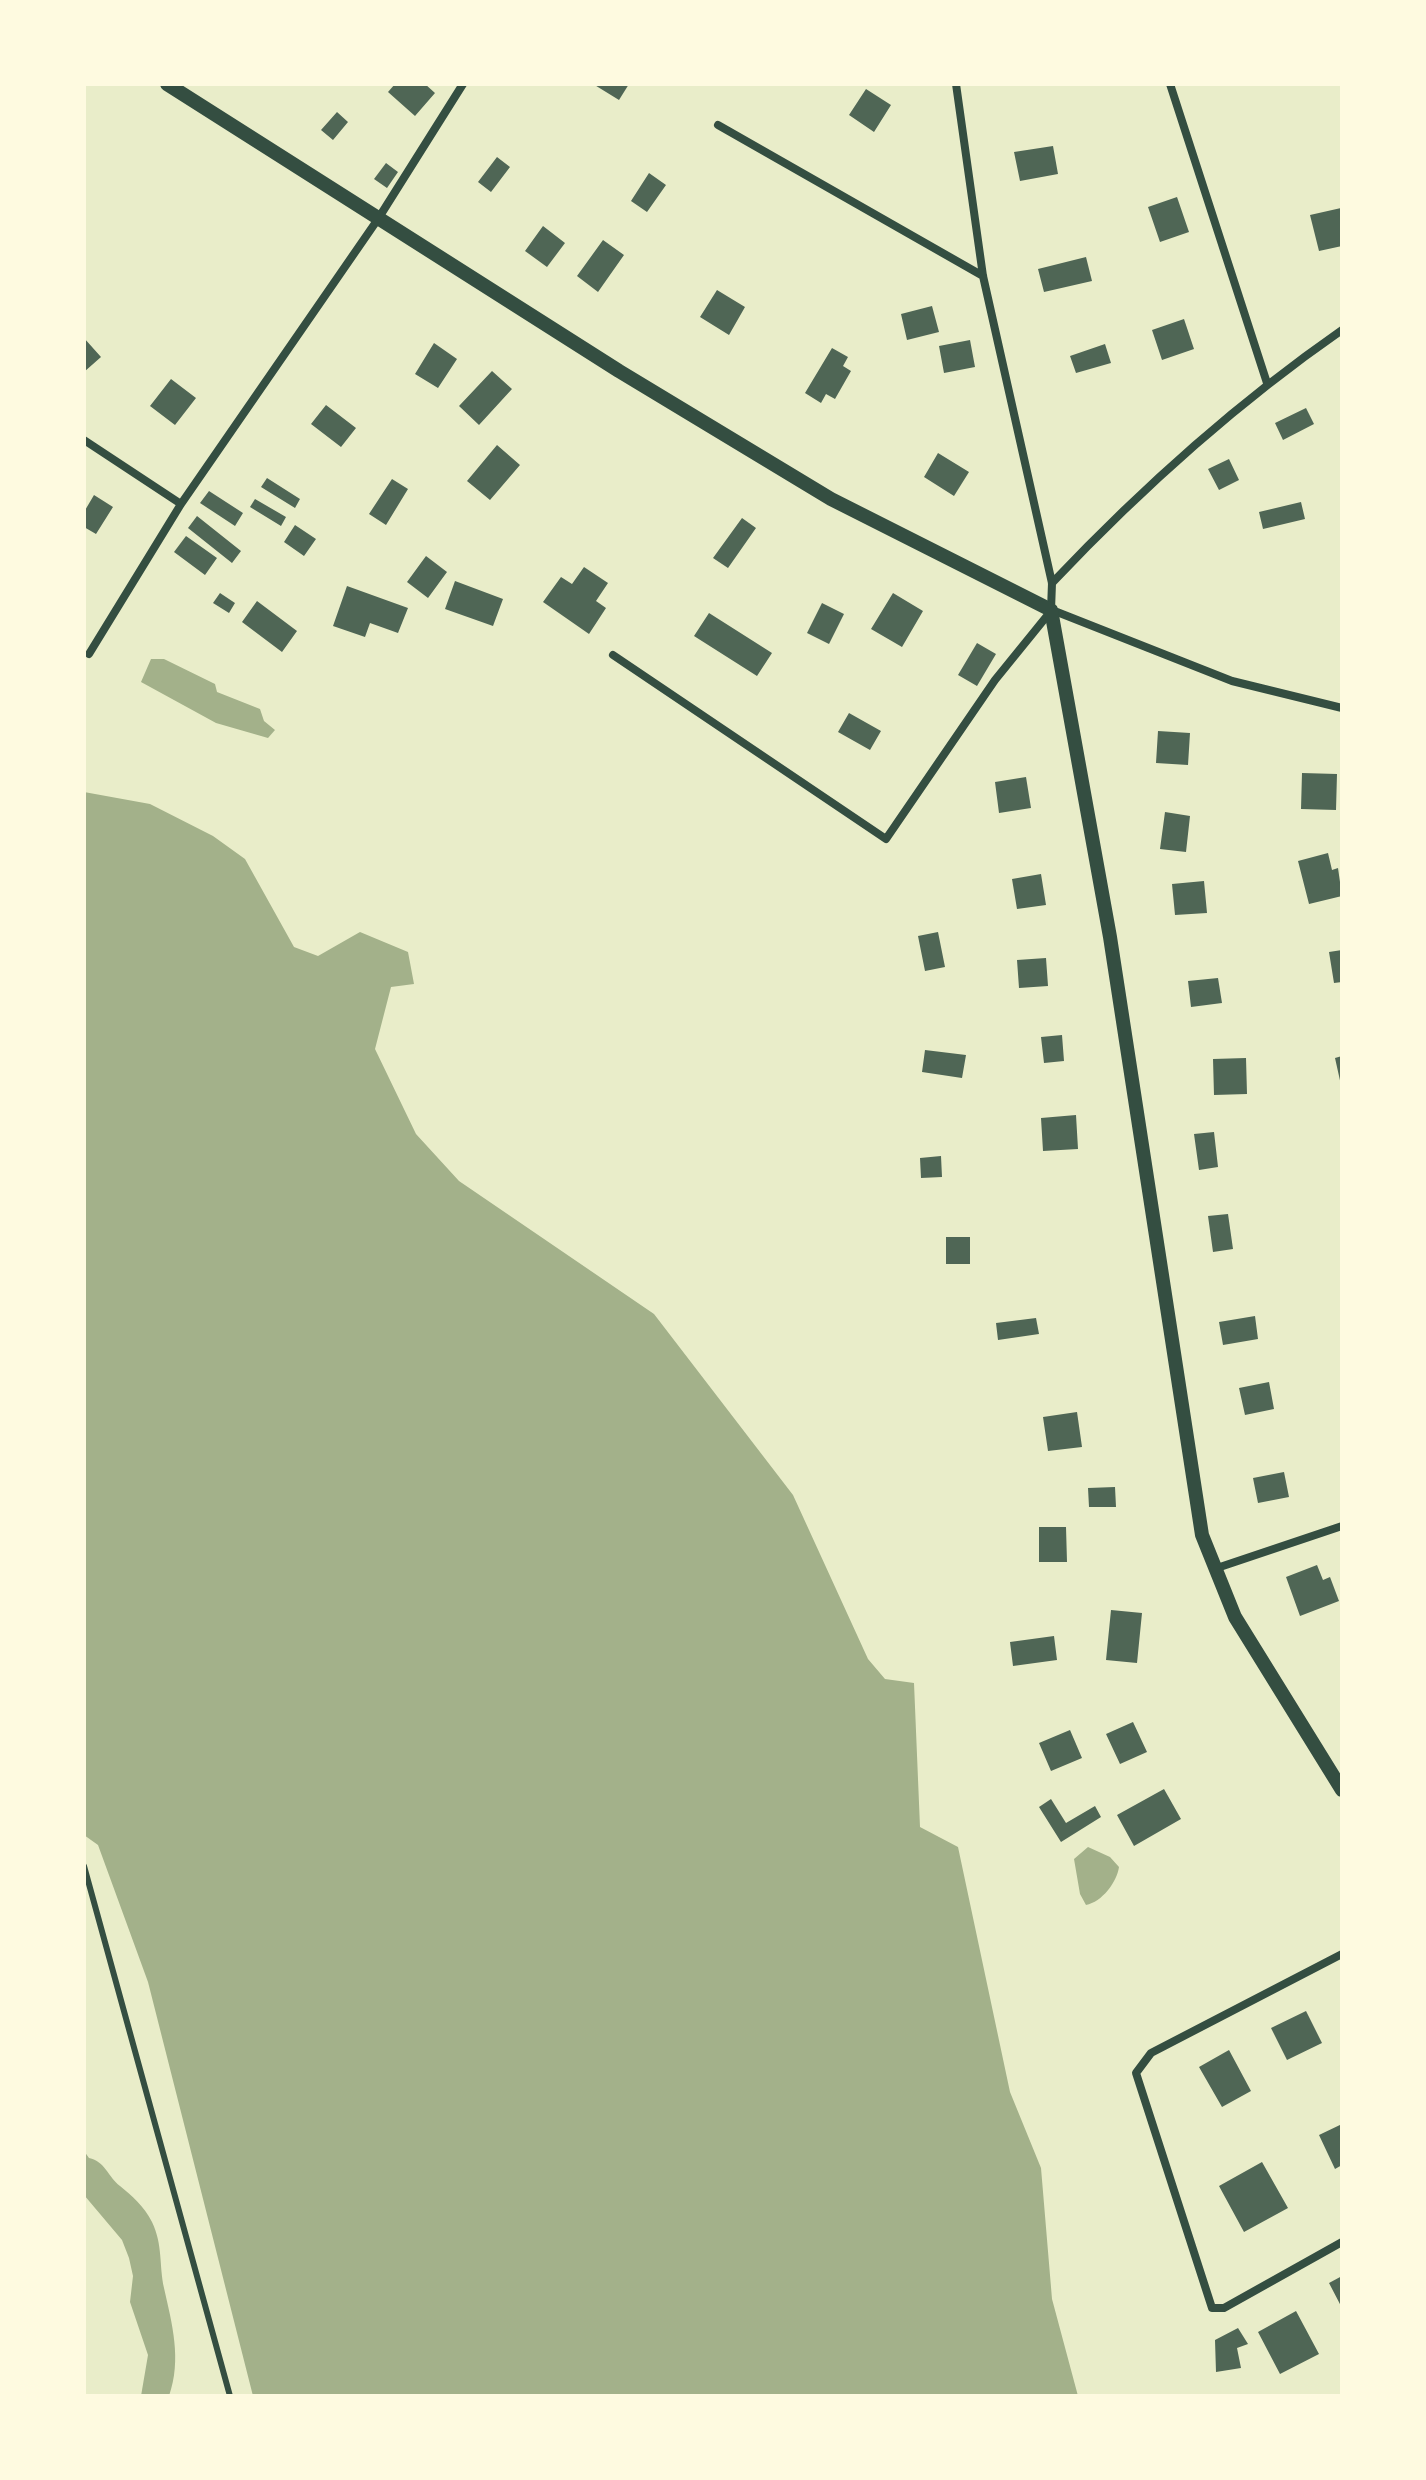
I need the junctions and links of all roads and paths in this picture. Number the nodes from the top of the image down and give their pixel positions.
1 (167, 84) edge
2 (463, 84) edge
3 (956, 84) edge
4 (1170, 84) edge
5 (718, 125) dead end
6 (378, 219) junction
7 (983, 276) junction
8 (1342, 330) edge
9 (1267, 383) junction
10 (84, 440) edge
11 (181, 504) junction
12 (1052, 583) junction
13 (1051, 610) junction
14 (89, 654) dead end
15 (613, 655) dead end
16 (1342, 708) edge
17 (1342, 1526) edge
18 (1213, 1569) junction
19 (1342, 1790) edge
20 (84, 1866) edge
21 (1342, 1954) edge
22 (1342, 2242) edge
23 (230, 2396) edge

1 - 6 street
2 - 6 street
3 - 7 street
4 - 9 street
5 - 7 street
6 - 11 street
6 - 13 street
7 - 12 street
8 - 9 street
9 - 12 street
10 - 11 street
11 - 14 street
12 - 13 street
13 - 15 street
13 - 16 street
13 - 18 street
17 - 18 street
18 - 19 street
20 - 23 lane
21 - 22 street

